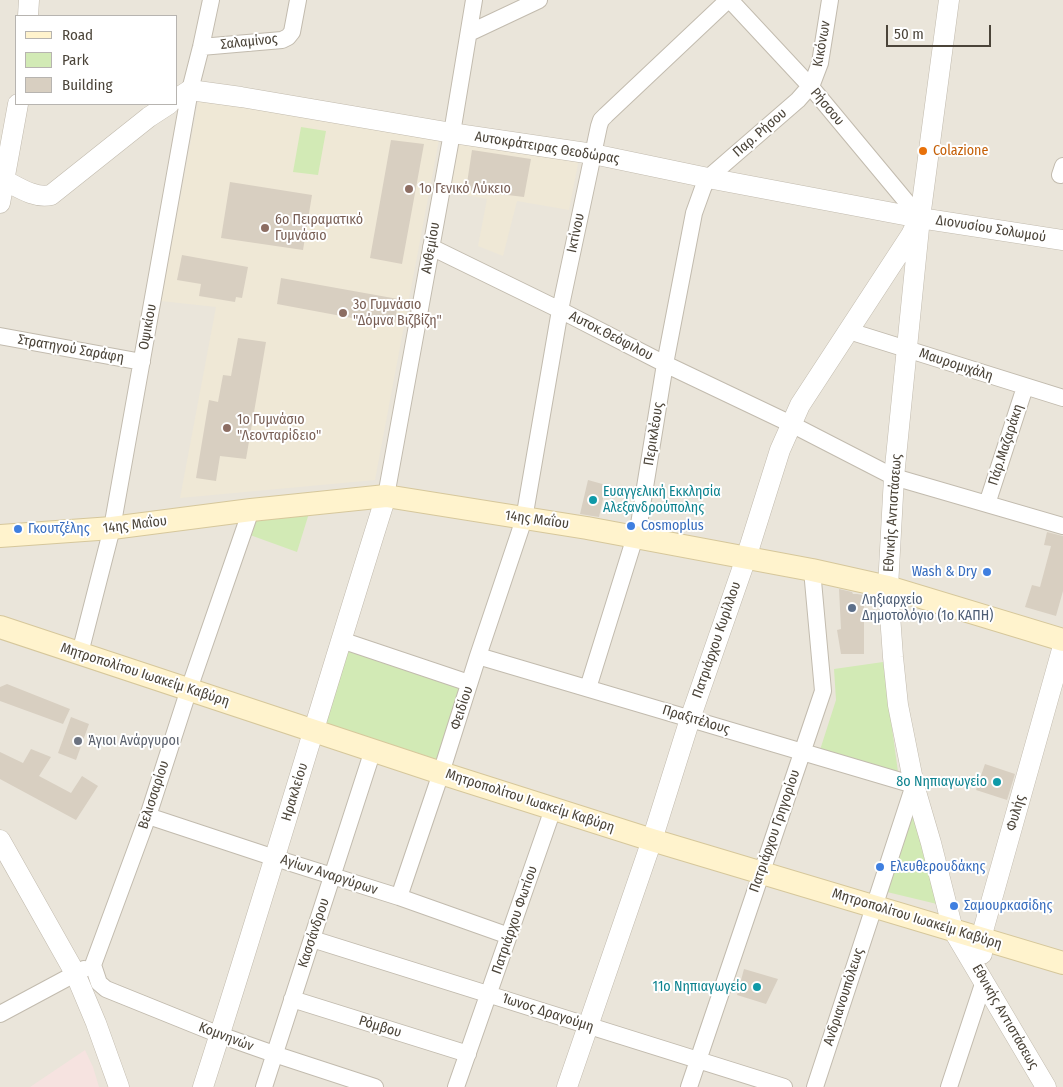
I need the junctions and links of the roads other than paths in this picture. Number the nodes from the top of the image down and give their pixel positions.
1 (29, 0) edge
2 (211, 0) edge
3 (298, 0) edge
4 (539, 0) edge
5 (729, 0) edge
6 (830, 0) edge
7 (948, 0) edge
8 (471, 1) edge
9 (28, 15) edge
10 (469, 33) junction
11 (201, 47) junction
12 (811, 86) junction
13 (183, 94) edge
14 (18, 105) edge
15 (167, 105) edge
16 (452, 133) junction
17 (593, 154) junction
18 (708, 178) junction
19 (2, 180) edge
20 (0, 203) edge
21 (920, 218) junction
22 (1063, 240) edge
23 (431, 247) junction
24 (560, 310) junction
25 (849, 331) junction
26 (0, 336) edge
27 (906, 349) junction
28 (142, 362) junction
29 (665, 364) junction
30 (1026, 387) junction
31 (1063, 398) edge
32 (791, 424) junction
33 (894, 477) junction
34 (386, 496) junction
35 (988, 504) junction
36 (251, 510) junction
37 (524, 519) junction
38 (1063, 526) edge
39 (112, 528) junction
40 (0, 536) edge
41 (635, 537) junction
42 (746, 558) junction
43 (812, 570) junction
44 (888, 587) junction
45 (0, 627) edge
46 (341, 640) junction
47 (1063, 640) edge
48 (1063, 646) edge
49 (80, 653) junction
50 (478, 656) junction
51 (470, 683) junction
52 (588, 688) junction
53 (188, 689) junction
54 (690, 718) junction
55 (314, 731) junction
56 (373, 750) junction
57 (803, 752) junction
58 (441, 773) junction
59 (914, 785) junction
60 (553, 809) junction
61 (148, 816) junction
62 (0, 840) edge
63 (652, 840) junction
64 (275, 858) junction
65 (761, 873) junction
66 (333, 876) junction
67 (399, 897) junction
68 (874, 906) junction
69 (953, 930) junction
70 (509, 936) junction
71 (981, 938) junction
72 (312, 939) junction
73 (1063, 963) edge
74 (81, 967) junction
75 (984, 981) junction
76 (489, 994) junction
77 (292, 999) junction
78 (0, 1014) edge
79 (588, 1026) junction
80 (220, 1035) junction
81 (274, 1054) junction
82 (468, 1054) junction
83 (698, 1060) junction
84 (119, 1087) edge
85 (203, 1087) edge
86 (264, 1087) edge
87 (375, 1087) edge
88 (456, 1087) edge
89 (567, 1087) edge
90 (689, 1087) edge
91 (784, 1087) edge
92 (815, 1087) edge
93 (949, 1087) edge
94 (1046, 1087) edge

1 - 9 street
2 - 11 street, Οψικίου
3 - 11 street, Σαλαμίνος
4 - 10 street
5 - 12 street, Ρήσσου
5 - 17 street, Ικτίνου
6 - 12 street, Κικόνων
7 - 21 street, Εθνικής Αντιστάσεως
8 - 10 street, Ανθεμίου
10 - 16 street, Ανθεμίου
11 - 13 street, Οψικίου
12 - 18 street, Παρ. Ρήσου
12 - 21 street, Ρήσσου
13 - 16 street, Αυτοκράτειρας Θεοδώρας
13 - 28 street, Οψικίου
14 - 19 street
15 - 19 street
16 - 17 street, Αυτοκράτειρας Θεοδώρας
16 - 23 street, Ανθεμίου
17 - 18 street, Αυτοκράτειρας Θεοδώρας
17 - 24 street, Ικτίνου
18 - 21 street, Αυτοκράτειρας Θεοδώρας
18 - 29 street, Περικλέους
19 - 20 street
21 - 22 street, Διονυσίου Σολωμού
21 - 25 street, Πατριάρχου Κυρίλλου
21 - 27 street, Εθνικής Αντιστάσεως
23 - 24 street, Αυτοκ.Θεόφιλου
23 - 34 street, Ανθεμίου
24 - 29 street, Αυτοκ.Θεόφιλου
24 - 37 street, Ικτίνου
25 - 27 street, Μαυρομιχάλη
25 - 32 street, Πατριάρχου Κυρίλλου
26 - 28 street, Στρατηγού Σαράφη
27 - 30 street, Μαυρομιχάλη
27 - 33 street, Εθνικής Αντιστάσεως
28 - 39 street, Οψικίου
29 - 32 street, Αυτοκ.Θεόφιλου
29 - 41 street, Περικλέους
30 - 31 street, Μαυρομιχάλη
30 - 35 street, Πάρ.Μαζαράκη
32 - 33 street, Αυτοκ.Θεόφιλου
32 - 42 street, Πατριάρχου Κυρίλλου
33 - 35 street, Αυτοκ.Θεόφιλου
33 - 44 street, Εθνικής Αντιστάσεως
34 - 36 main road, 14ης Μαΐου
34 - 37 main road, 14ης Μαΐου
34 - 46 street, Ηρακλείου
35 - 38 street, Αυτοκ.Θεόφιλου
36 - 39 main road, 14ης Μαΐου
36 - 53 street, Βελισσαρίου
37 - 41 main road, 14ης Μαΐου
37 - 50 street, Φειδίου
39 - 40 main road, 14ης Μαΐου
39 - 49 street, Οψικίου
41 - 42 main road, 14ης Μαΐου
41 - 52 street, Περικλέους
42 - 43 main road, 14ης Μαΐου
42 - 54 street, Πατριάρχου Κυρίλλου
43 - 44 main road, 14ης Μαΐου
43 - 57 street, Πατριάρχου Γρηγορίου
44 - 47 main road, 14ης Μαΐου
44 - 59 street, Εθνικής Αντιστάσεως
45 - 49 main road, Μητροπολίτου Ιωακείμ Καβύρη
46 - 51 street
46 - 55 street, Ηρακλείου
48 - 71 street, Φυλής
49 - 53 main road, Μητροπολίτου Ιωακείμ Καβύρη
50 - 51 street, Φειδίου
50 - 52 street, Πραξιτέλους
51 - 58 street, Φειδίου
52 - 54 street, Πραξιτέλους
53 - 55 main road, Μητροπολίτου Ιωακείμ Καβύρη
53 - 61 street, Βελισσαρίου
54 - 57 street, Πραξιτέλους
54 - 63 street, Πατριάρχου Κυρίλλου
55 - 56 main road, Μητροπολίτου Ιωακείμ Καβύρη
55 - 64 street, Ηρακλείου
56 - 58 main road, Μητροπολίτου Ιωακείμ Καβύρη
56 - 66 street, Κασσάνδρου
57 - 59 street, Πραξιτέλους
57 - 65 street, Πατριάρχου Γρηγορίου
58 - 60 main road, Μητροπολίτου Ιωακείμ Καβύρη
58 - 67 street, Φειδίου
59 - 68 street, Ανδριανουπόλεως
59 - 69 street, Εθνικής Αντιστάσεως
60 - 63 main road, Μητροπολίτου Ιωακείμ Καβύρη
60 - 70 street, Πατριάρχου Φωτίου
61 - 64 street, Αγίων Αναργύρων
61 - 74 street, Βελισσαρίου
62 - 74 street
63 - 65 main road, Μητροπολίτου Ιωακείμ Καβύρη
63 - 79 street, Πατριάρχου Κυρίλλου
64 - 66 street, Αγίων Αναργύρων
64 - 80 street, Ηρακλείου
65 - 68 main road, Μητροπολίτου Ιωακείμ Καβύρη
65 - 83 street, Πατριάρχου Γρηγορίου
66 - 67 street, Αγίων Αναργύρων
66 - 72 street, Κασσάνδρου
67 - 70 street, Αγίων Αναργύρων
68 - 69 main road, Μητροπολίτου Ιωακείμ Καβύρη
68 - 92 street, Ανδριανουπόλεως
69 - 71 main road, Μητροπολίτου Ιωακείμ Καβύρη
69 - 75 street, Εθνικής Αντιστάσεως
70 - 76 street, Πατριάρχου Φωτίου
71 - 73 main road, Μητροπολίτου Ιωακείμ Καβύρη
71 - 75 street, Φυλής
72 - 76 street, Ίωνος Δραγούμη
72 - 77 street, Κασσάνδρου
74 - 78 street
74 - 80 street, Κομνηνών
74 - 84 street
75 - 93 street
75 - 94 street, Εθνικής Αντιστάσεως
76 - 79 street, Ίωνος Δραγούμη
76 - 82 street, Πατριάρχου Φωτίου
77 - 81 street, Κασσάνδρου
77 - 82 street, Ρόμβου
79 - 83 street, Ίωνος Δραγούμη
79 - 89 street, Πατριάρχου Κυρίλλου
80 - 81 street, Κομνηνών
80 - 85 street, Ηρακλείου
81 - 86 street, Κασσάνδρου
81 - 87 street, Κομνηνών
82 - 88 street, Πατριάρχου Φωτίου
83 - 90 street, Πατριάρχου Γρηγορίου
83 - 91 street, Ίωνος Δραγούμη

